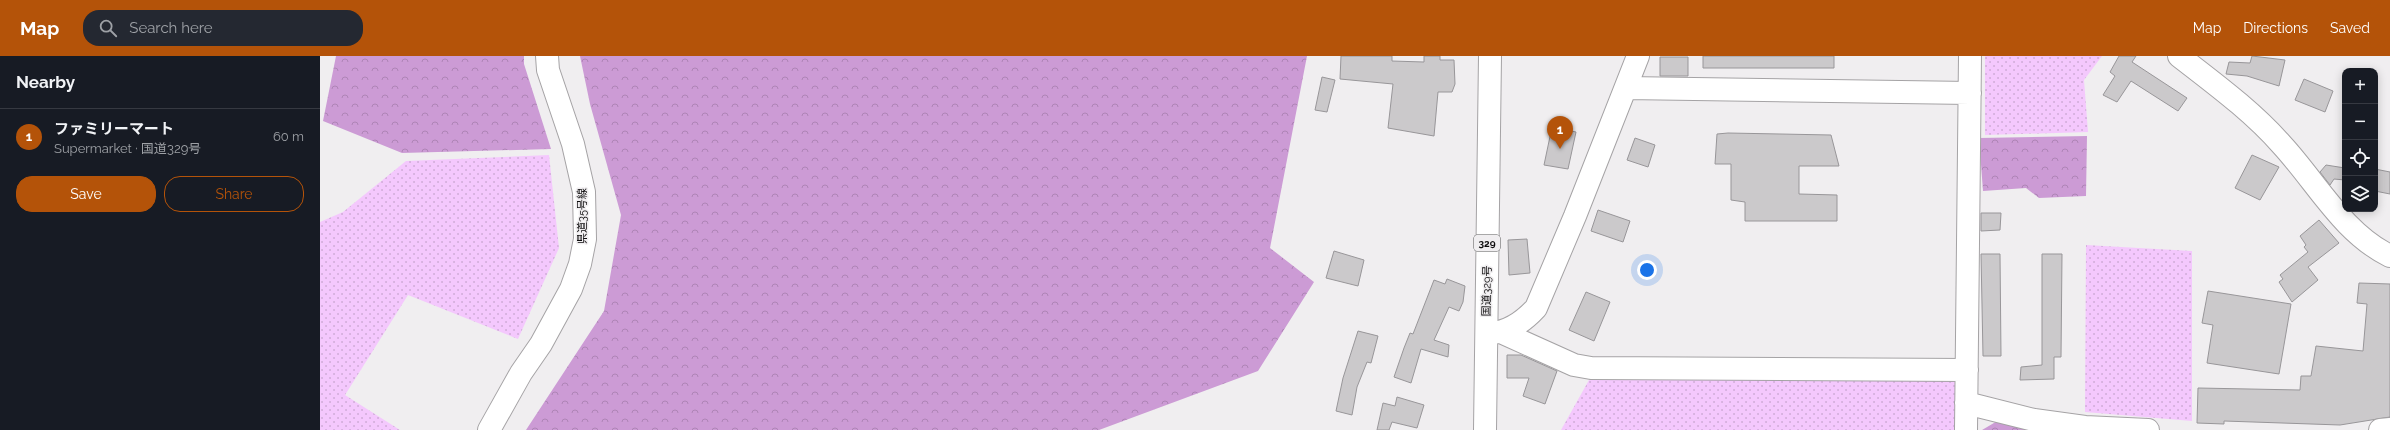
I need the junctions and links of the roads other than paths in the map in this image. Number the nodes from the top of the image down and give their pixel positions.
1 (547, 56) edge
2 (1490, 56) edge
3 (1638, 56) edge
4 (1970, 56) edge
5 (2179, 56) edge
6 (1626, 88) junction
7 (1970, 93) junction
8 (2390, 256) edge
9 (1495, 333) junction
10 (1967, 370) junction
11 (1966, 403) junction
12 (2390, 429) edge
13 (489, 430) edge
14 (1485, 430) edge
15 (1966, 430) edge
16 (2148, 430) edge
17 (2380, 430) edge

1 - 13 main road, 県道35号線
2 - 9 main road, 国道329号 / 329
3 - 6 main road
4 - 7 main road
5 - 8 main road
6 - 7 main road
6 - 9 main road
7 - 10 main road
9 - 10 main road
9 - 14 main road, 国道329号 / 329
10 - 11 main road
11 - 15 main road
11 - 16 main road
12 - 17 main road

